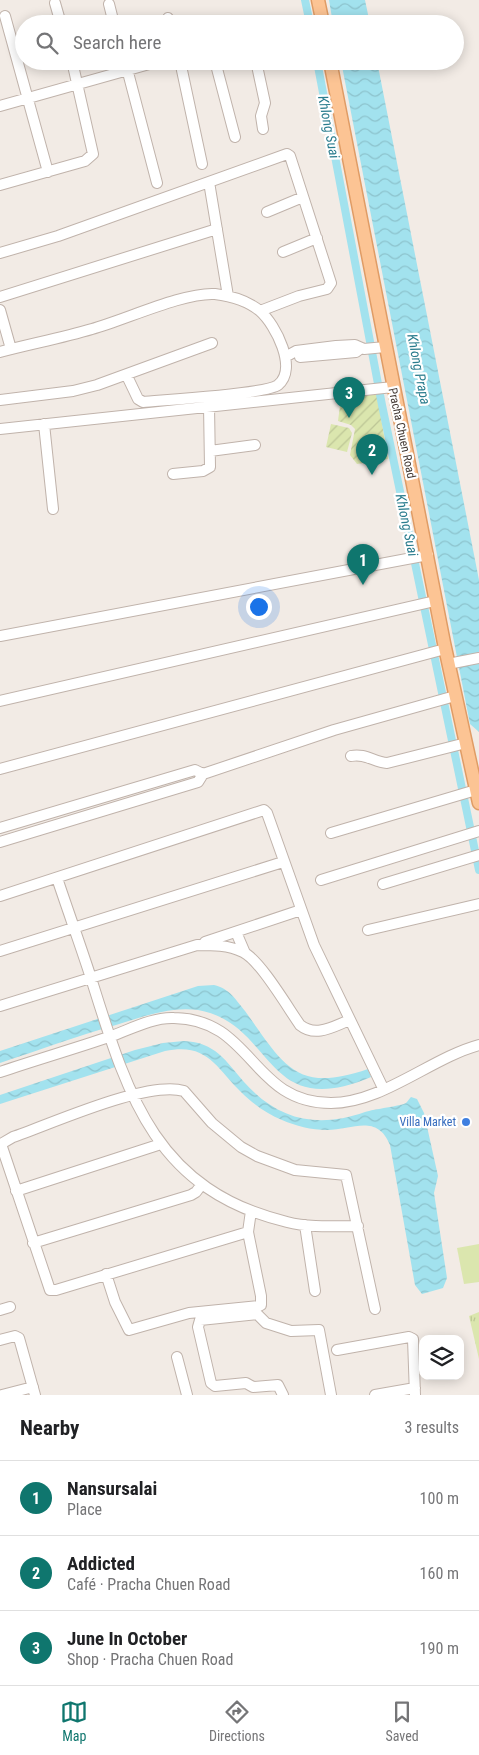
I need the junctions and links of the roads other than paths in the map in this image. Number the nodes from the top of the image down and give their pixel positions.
1 (318, 0) edge
2 (55, 3) dead end
3 (109, 4) dead end
4 (58, 15) edge
5 (112, 15) edge
6 (321, 15) edge
7 (5, 16) dead end
8 (15, 53) edge
9 (19, 70) edge
10 (74, 70) edge
11 (115, 70) edge
12 (127, 70) edge
13 (182, 70) edge
14 (217, 70) edge
15 (258, 70) edge
16 (332, 70) edge
17 (78, 84) junction
18 (27, 98) junction
19 (0, 106) edge
20 (263, 129) dead end
21 (235, 137) dead end
22 (202, 164) dead end
23 (48, 172) junction
24 (209, 182) junction
25 (157, 183) dead end
26 (0, 185) edge
27 (303, 196) junction
28 (267, 212) dead end
29 (218, 229) junction
30 (317, 238) junction
31 (282, 252) dead end
32 (0, 253) edge
33 (228, 296) junction
34 (0, 297) edge
35 (0, 310) edge
36 (260, 311) junction
37 (212, 342) dead end
38 (381, 348) junction
39 (10, 349) junction
40 (0, 352) edge
41 (287, 356) junction
42 (127, 376) junction
43 (390, 387) junction
44 (0, 400) edge
45 (209, 406) junction
46 (44, 424) junction
47 (0, 429) edge
48 (254, 445) dead end
49 (210, 451) junction
50 (173, 474) dead end
51 (53, 509) dead end
52 (424, 556) junction
53 (432, 602) junction
54 (0, 636) edge
55 (437, 651) junction
56 (479, 658) edge
57 (452, 663) junction
58 (451, 697) junction
59 (0, 701) edge
60 (457, 745) junction
61 (351, 756) dead end
62 (0, 769) edge
63 (203, 774) junction
64 (153, 783) junction
65 (472, 791) junction
66 (157, 794) junction
67 (479, 803) edge
68 (68, 809) junction
69 (71, 820) junction
70 (0, 828) edge
71 (477, 832) edge
72 (331, 833) dead end
73 (0, 842) edge
74 (479, 855) edge
75 (284, 862) junction
76 (57, 878) junction
77 (321, 880) dead end
78 (383, 884) dead end
79 (0, 896) edge
80 (477, 904) edge
81 (301, 910) junction
82 (74, 928) junction
83 (368, 930) dead end
84 (236, 932) junction
85 (197, 945) junction
86 (0, 951) edge
87 (245, 953) junction
88 (91, 978) junction
89 (0, 1006) edge
90 (350, 1020) junction
91 (107, 1033) junction
92 (479, 1044) edge
93 (0, 1072) edge
94 (383, 1088) junction
95 (132, 1095) junction
96 (162, 1144) junction
97 (202, 1184) junction
98 (16, 1191) junction
99 (251, 1211) junction
100 (305, 1225) junction
101 (358, 1226) junction
102 (248, 1232) junction
103 (33, 1243) junction
104 (106, 1274) junction
105 (315, 1291) dead end
106 (375, 1309) dead end
107 (0, 1340) edge
108 (337, 1350) dead end
109 (177, 1357) dead end
110 (34, 1391) edge
111 (415, 1392) edge
112 (2, 1395) edge
113 (187, 1395) edge
114 (282, 1395) edge
115 (331, 1395) edge
116 (375, 1395) edge

1 - 6 main road
2 - 4 street
3 - 5 street
7 - 8 street
9 - 18 street
10 - 17 street
11 - 17 street
12 - 25 street
13 - 22 street
14 - 21 street
15 - 20 street
16 - 38 main road, Pracha Chuen Road
17 - 18 street
17 - 23 street
18 - 19 street
18 - 23 street
23 - 26 street
24 - 27 street
24 - 29 street
24 - 32 street
27 - 28 street
27 - 30 street
29 - 33 street
29 - 34 street
30 - 31 street
30 - 36 street
33 - 36 street
33 - 39 street
35 - 39 street
36 - 41 street
37 - 42 street
38 - 41 street
38 - 43 main road, Pracha Chuen Road
39 - 40 street
41 - 42 street
42 - 44 street
43 - 45 street
43 - 52 main road, Pracha Chuen Road
45 - 46 street
45 - 49 street
46 - 47 street
46 - 51 street
48 - 49 street
49 - 50 street
52 - 53 main road, Pracha Chuen Road
52 - 54 street
53 - 55 main road, Pracha Chuen Road
53 - 59 street
55 - 57 main road, Pracha Chuen Road
55 - 62 street
56 - 57 street
57 - 58 main road, Pracha Chuen Road
58 - 60 main road, Pracha Chuen Road
58 - 63 street
60 - 61 street
60 - 65 main road, Pracha Chuen Road
63 - 64 street
63 - 66 street
64 - 66 street
64 - 68 street
65 - 67 main road, Pracha Chuen Road
65 - 72 street
66 - 69 street
68 - 69 street
68 - 70 street
69 - 73 street
71 - 77 street
74 - 78 street
75 - 76 street
75 - 81 street
75 - 82 street
76 - 79 street
76 - 82 street
80 - 83 street
81 - 84 street
81 - 90 street
82 - 86 street
82 - 88 street
84 - 85 street
84 - 87 street
85 - 87 street
85 - 88 street
87 - 90 street
88 - 89 street
88 - 91 street
90 - 94 street
91 - 93 street
91 - 94 street
91 - 95 street
92 - 94 street
95 - 96 street
95 - 98 street
95 - 101 street
96 - 97 street
96 - 98 street
97 - 99 street
97 - 103 street
98 - 103 street
99 - 100 street
99 - 102 street
100 - 101 street
100 - 105 street
101 - 106 street
102 - 104 street
102 - 104 street
103 - 104 street
107 - 110 street
108 - 111 street
109 - 113 street
110 - 112 street
111 - 116 street
114 - 115 street

